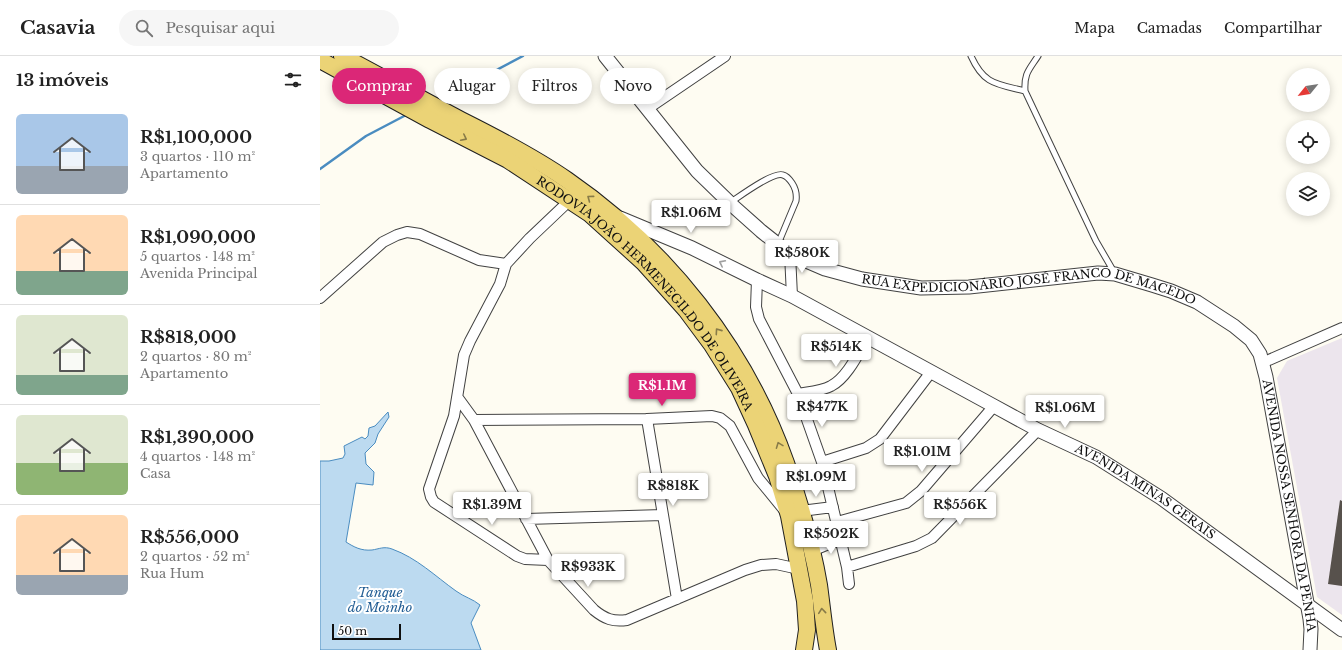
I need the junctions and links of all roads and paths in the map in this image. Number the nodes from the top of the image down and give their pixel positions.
1 (605, 56) edge
2 (725, 56) edge
3 (971, 56) edge
4 (1038, 56) edge
5 (352, 58) edge
6 (320, 60) edge
7 (1026, 90) junction
8 (648, 109) junction
9 (570, 200) junction
10 (729, 203) junction
11 (612, 215) junction
12 (778, 244) junction
13 (790, 254) junction
14 (506, 264) junction
15 (1115, 274) junction
16 (756, 280) junction
17 (792, 296) junction
18 (320, 298) edge
19 (1342, 328) edge
20 (868, 337) junction
21 (1261, 359) junction
22 (931, 372) junction
23 (798, 394) junction
24 (458, 398) junction
25 (994, 406) junction
26 (647, 419) junction
27 (474, 420) junction
28 (1038, 430) junction
29 (822, 462) junction
30 (834, 507) junction
31 (795, 513) junction
32 (664, 515) junction
33 (526, 519) junction
34 (837, 522) junction
35 (841, 539) junction
36 (812, 551) junction
37 (548, 560) junction
38 (847, 567) junction
39 (799, 569) junction
40 (849, 584) dead end
41 (677, 599) junction
42 (1308, 606) junction
43 (1342, 630) edge
44 (804, 650) edge
45 (828, 650) edge
46 (1310, 650) edge

1 - 8 street, RUA EXPEDICIONÁRIO JOSÉ FRANCO DE MACEDO
2 - 8 street
3 - 7 lane
4 - 7 lane
11 -> 5 main road, RODOVIA JOÃO HERMENEGILDO DE OLIVEIRA
6 -> 9 main road, RODOVIA JOÃO HERMENEGILDO DE OLIVEIRA
7 - 15 lane
8 - 10 street, RUA EXPEDICIONÁRIO JOSÉ FRANCO DE MACEDO
9 - 14 street
9 - 31 main road, RODOVIA JOÃO HERMENEGILDO DE OLIVEIRA
10 - 12 street, RUA EXPEDICIONÁRIO JOSÉ FRANCO DE MACEDO
10 - 12 lane
16 -> 11 street, AVENIDA MINAS GERAIS
31 -> 11 main road, RODOVIA JOÃO HERMENEGILDO DE OLIVEIRA
12 - 13 street, RUA EXPEDICIONÁRIO JOSÉ FRANCO DE MACEDO
13 - 15 street, RUA EXPEDICIONÁRIO JOSÉ FRANCO DE MACEDO
13 - 17 street
14 - 18 street
14 - 24 street
15 - 21 street, RUA EXPEDICIONÁRIO JOSÉ FRANCO DE MACEDO
16 - 17 street, AVENIDA MINAS GERAIS
16 - 23 street
17 - 20 street, AVENIDA MINAS GERAIS
19 - 21 street, AVENIDA NOSSA SENHORA DA PENHA
20 - 22 street, AVENIDA MINAS GERAIS
20 - 23 street
21 - 42 street, AVENIDA NOSSA SENHORA DA PENHA
22 - 25 street, AVENIDA MINAS GERAIS
22 - 29 street
23 - 29 street
24 - 27 street
24 - 37 street
25 - 28 street, AVENIDA MINAS GERAIS
25 - 34 street
26 - 27 street
26 - 31 street
26 - 32 street
27 - 33 street
28 - 38 street
28 - 42 street, AVENIDA MINAS GERAIS
29 - 30 street
30 - 31 street
30 - 34 street
31 - 36 main road, RODOVIA JOÃO HERMENEGILDO DE OLIVEIRA
31 - 39 main road, RODOVIA JOÃO HERMENEGILDO DE OLIVEIRA
32 - 33 street
32 - 41 street
33 - 37 street
34 - 35 street
35 - 36 street
35 - 38 street
45 -> 36 main road, RODOVIA JOÃO HERMENEGILDO DE OLIVEIRA
37 - 41 street
38 - 40 street
39 - 41 street
39 - 44 main road, RODOVIA JOÃO HERMENEGILDO DE OLIVEIRA
42 - 43 street, AVENIDA MINAS GERAIS
42 - 46 street, AVENIDA NOSSA SENHORA DA PENHA

